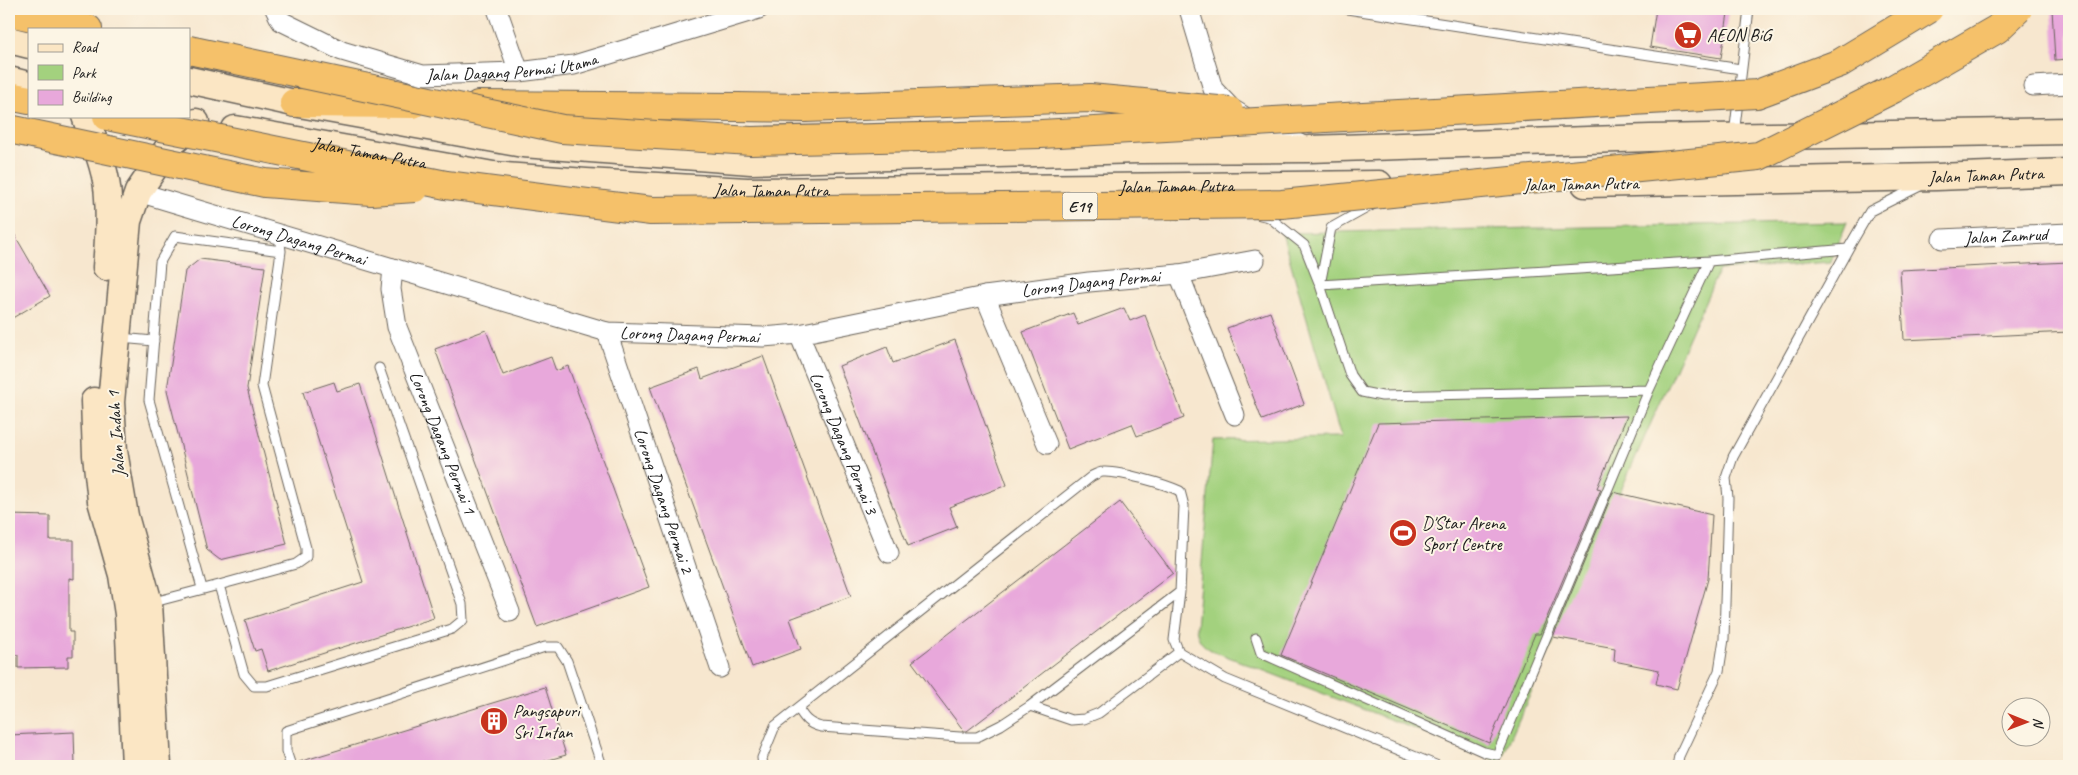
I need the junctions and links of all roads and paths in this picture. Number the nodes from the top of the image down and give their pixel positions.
1 (275, 9) edge
2 (497, 9) edge
3 (759, 9) edge
4 (1189, 9) edge
5 (1347, 9) edge
6 (1749, 9) edge
7 (1929, 9) edge
8 (2018, 9) edge
9 (9, 12) edge
10 (740, 12) edge
11 (83, 28) edge
12 (9, 40) edge
13 (28, 45) edge
14 (190, 50) edge
15 (1741, 68) junction
16 (519, 72) junction
17 (9, 80) edge
18 (190, 80) edge
19 (2069, 84) edge
20 (28, 85) edge
21 (2033, 86) dead end
22 (1212, 89) junction
23 (9, 96) edge
24 (28, 100) edge
25 (294, 103) junction
26 (86, 118) edge
27 (117, 118) edge
28 (178, 118) edge
29 (1327, 120) junction
30 (196, 122) junction
31 (9, 129) edge
32 (2069, 132) edge
33 (1734, 137) junction
34 (1309, 149) junction
35 (1138, 150) junction
36 (2069, 172) edge
37 (1937, 177) junction
38 (1730, 182) junction
39 (446, 185) junction
40 (1489, 186) junction
41 (1105, 187) junction
42 (138, 192) junction
43 (2069, 233) edge
44 (1942, 239) dead end
45 (280, 243) junction
46 (1848, 250) junction
47 (1255, 260) dead end
48 (1709, 261) junction
49 (393, 268) junction
50 (1179, 274) junction
51 (1320, 285) junction
52 (985, 296) junction
53 (607, 332) junction
54 (799, 334) junction
55 (117, 338) junction
56 (154, 341) junction
57 (379, 368) dead end
58 (1649, 390) junction
59 (1235, 415) dead end
60 (1047, 444) dead end
61 (889, 553) dead end
62 (218, 585) junction
63 (202, 588) junction
64 (1180, 592) junction
65 (149, 603) junction
66 (510, 612) dead end
67 (1256, 638) dead end
68 (1179, 652) junction
69 (720, 668) dead end
70 (1030, 706) junction
71 (798, 708) junction
72 (599, 765) edge
73 (136, 766) edge
74 (158, 766) edge
75 (291, 766) edge
76 (763, 766) edge
77 (1438, 766) edge
78 (1677, 766) edge

1 - 16 street, Jalan Dagang Permai Utama
2 - 16 street
3 - 10 street, Jalan Dagang Permai Utama
4 - 22 street
5 - 15 lane
6 - 15 lane
7 - 29 highway, bridge
8 - 39 highway, E19, bridge
9 - 11 highway
10 - 16 street, Jalan Dagang Permai Utama
12 - 13 street
14 - 29 highway, bridge
15 - 33 lane
17 - 20 street
18 - 25 street, Jalan Taman Putra
19 - 21 street
22 - 34 street
22 - 35 street
23 - 24 highway
25 - 29 highway, bridge
25 - 35 street, Jalan Taman Putra
26 - 73 street, Jalan Indah 1
27 - 39 highway, E19, bridge
28 - 30 street, Jalan Taman Putra
30 - 41 street, Jalan Taman Putra
30 - 42 street, Jalan Indah 1
31 - 39 highway, bridge
32 - 33 street, Jalan Taman Putra
33 - 34 street, Jalan Taman Putra
33 - 38 lane
34 - 35 street, Jalan Taman Putra
36 - 37 street, Jalan Taman Putra
37 - 38 street, Jalan Taman Putra
37 - 46 lane
38 - 40 street, Jalan Taman Putra
40 - 41 street, Jalan Taman Putra
40 - 51 lane
41 - 51 lane
42 - 45 street, Lorong Dagang Permai
42 - 55 street, Jalan Indah 1
43 - 44 street, Jalan Zamrud
45 - 49 street, Lorong Dagang Permai
45 - 56 lane
45 - 62 lane
46 - 48 lane
46 - 78 lane
47 - 50 street, Lorong Dagang Permai
48 - 51 lane
48 - 58 lane
49 - 53 street, Lorong Dagang Permai
49 - 66 street, Lorong Dagang Permai 1
50 - 52 street, Lorong Dagang Permai
50 - 59 street
51 - 58 lane
52 - 54 street, Lorong Dagang Permai
52 - 60 street
53 - 54 street, Lorong Dagang Permai
53 - 69 street, Lorong Dagang Permai 2
54 - 61 street, Lorong Dagang Permai 3
55 - 56 lane
55 - 65 street, Jalan Indah 1
56 - 63 lane
57 - 62 lane
58 - 67 lane
62 - 63 lane
63 - 65 lane
64 - 68 lane
64 - 70 lane
64 - 71 lane
65 - 74 street, Jalan Indah 1
68 - 70 lane
68 - 77 lane
70 - 71 lane
71 - 76 lane
72 - 75 lane

